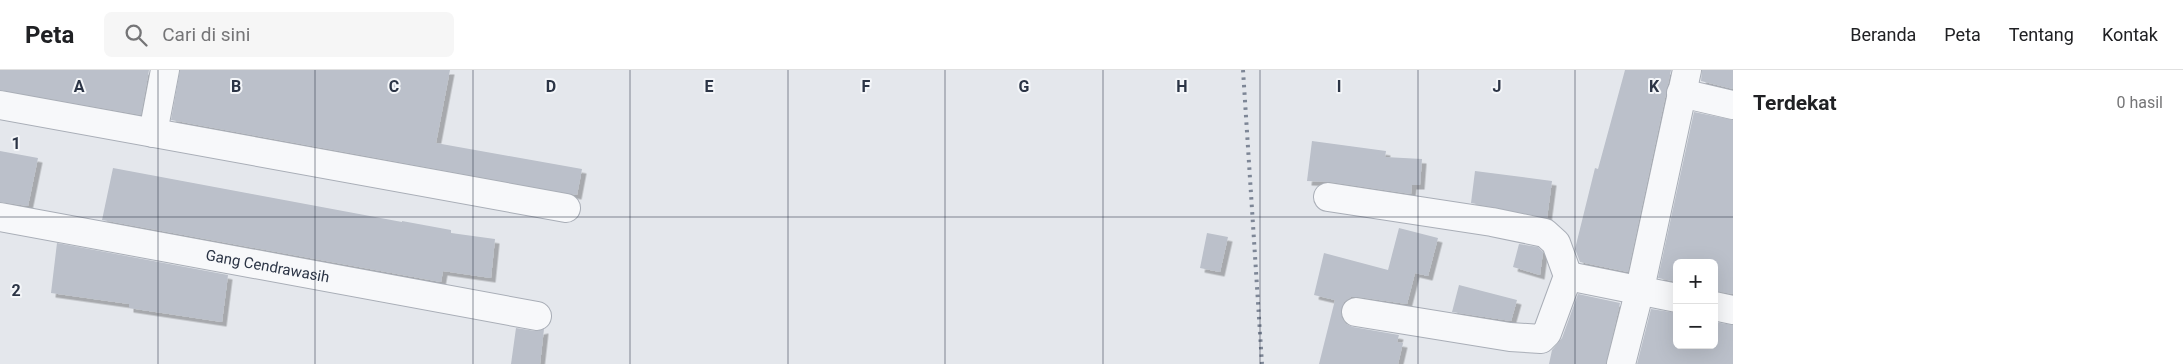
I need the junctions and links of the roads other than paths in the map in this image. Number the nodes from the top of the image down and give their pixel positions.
1 (165, 70) edge
2 (1684, 81) edge
3 (0, 105) edge
4 (1733, 105) edge
5 (153, 133) junction
6 (1328, 197) dead end
7 (566, 208) dead end
8 (0, 217) edge
9 (1568, 276) junction
10 (1640, 289) junction
11 (1673, 297) edge
12 (1718, 307) edge
13 (1733, 310) edge
14 (1356, 312) dead end
15 (537, 316) dead end
16 (1620, 364) edge

1 - 5 street
2 - 4 street
2 - 10 street
3 - 5 street
5 - 7 street
6 - 9 street
8 - 15 street, Gang Cendrawasih
9 - 10 street
9 - 14 street
10 - 11 street
10 - 16 street
12 - 13 street

